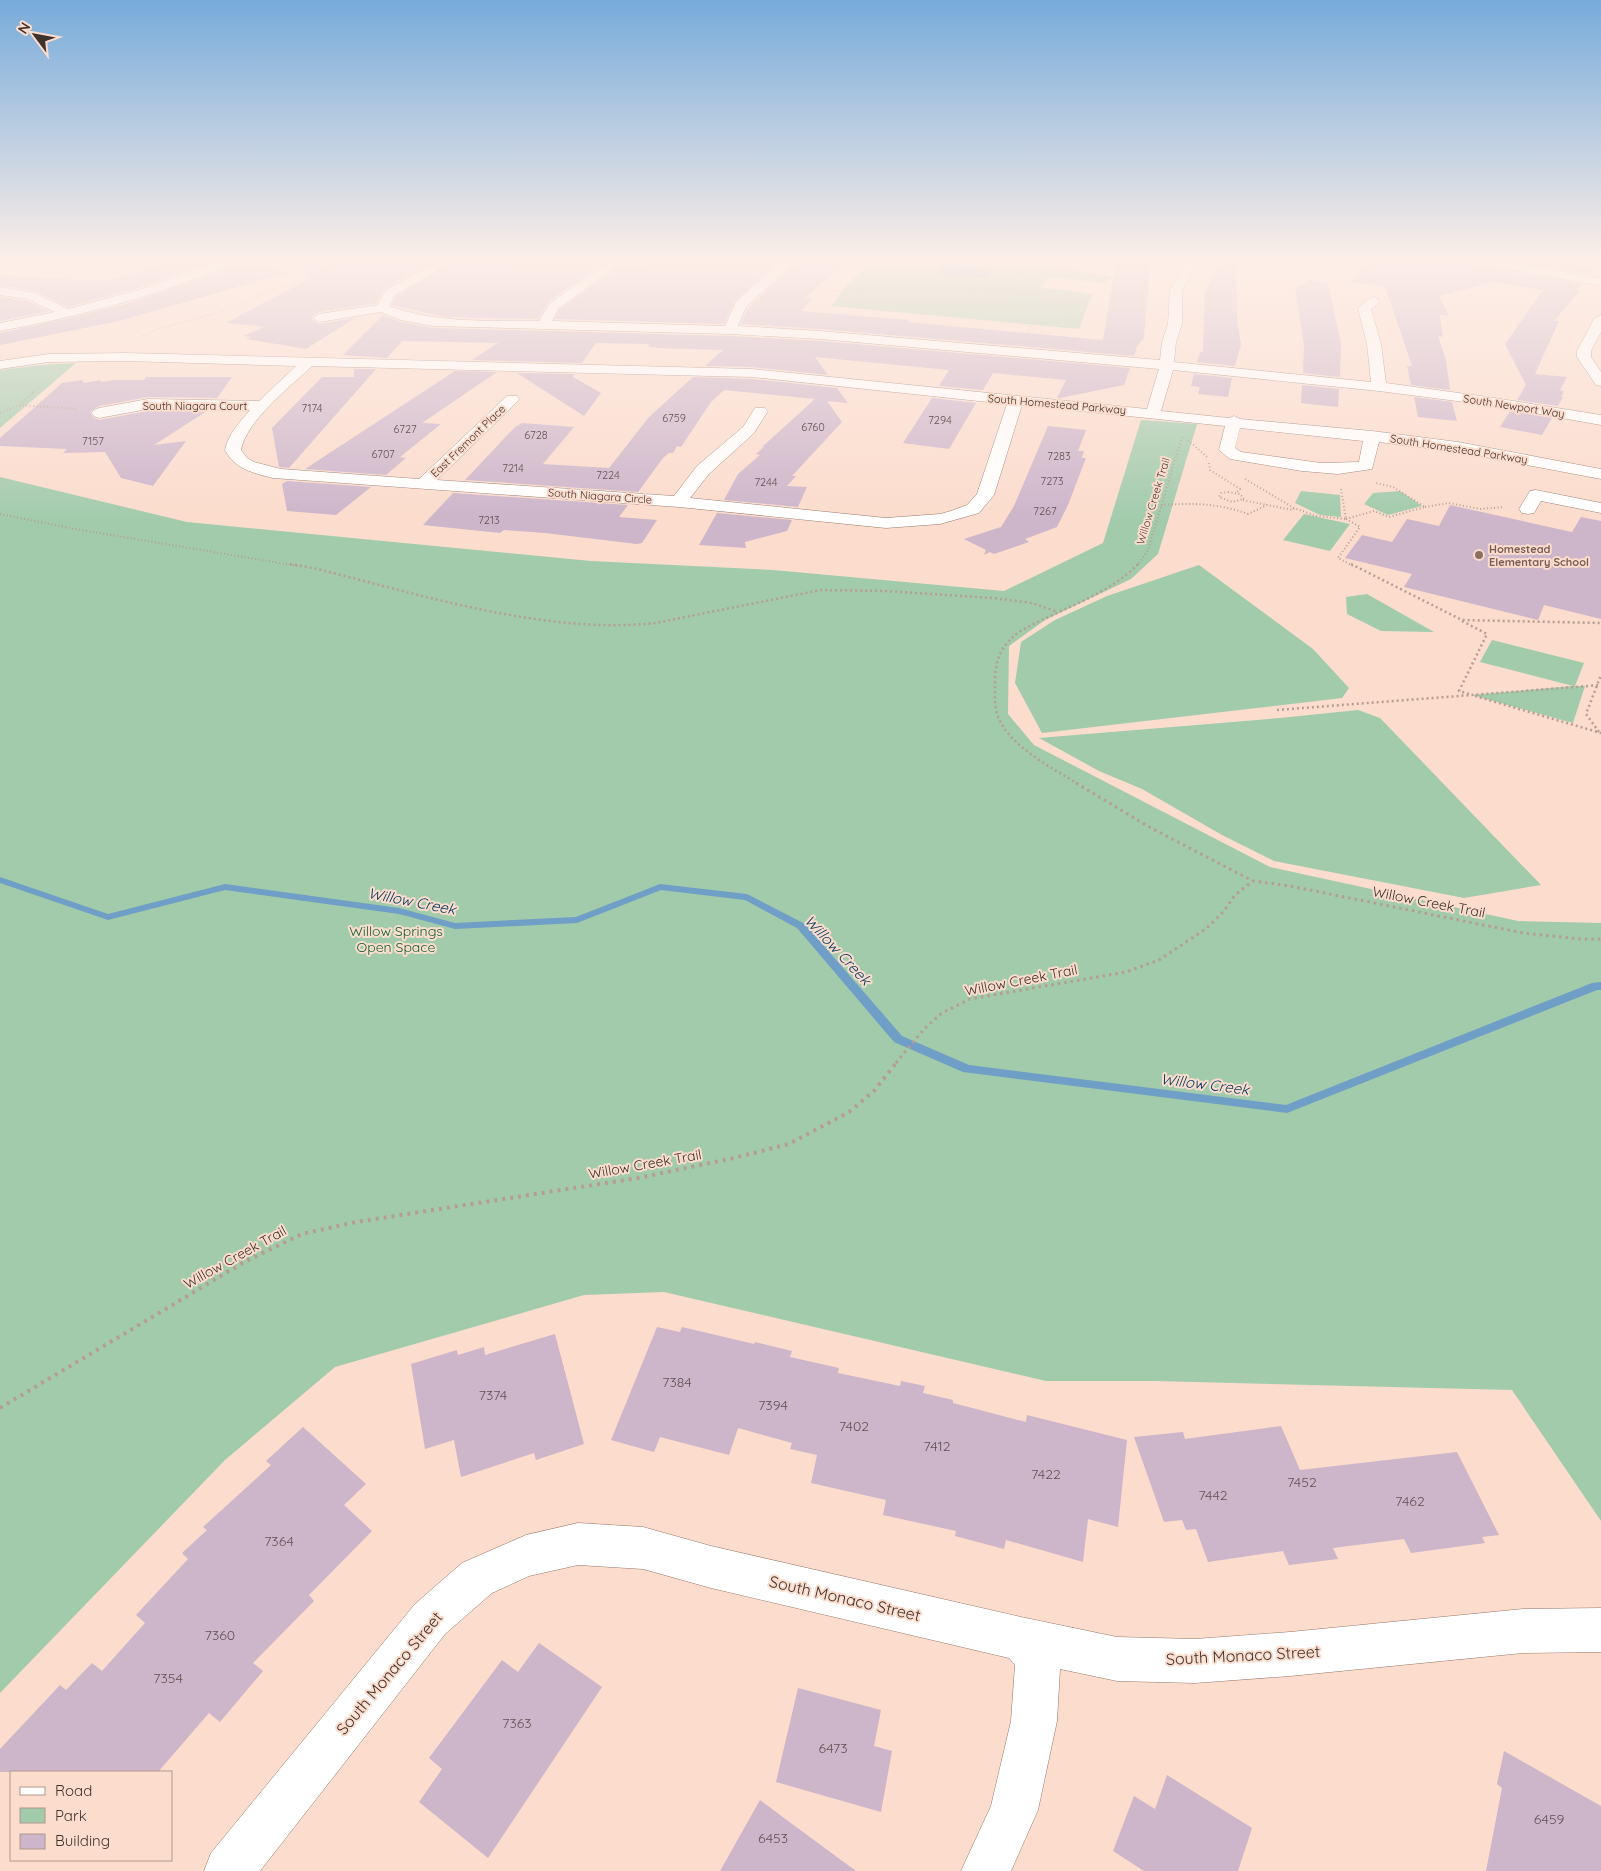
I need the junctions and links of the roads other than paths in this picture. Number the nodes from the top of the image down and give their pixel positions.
1 (925, 345) edge
2 (1169, 345) edge
3 (1374, 345) edge
4 (1587, 345) edge
5 (309, 361) junction
6 (0, 365) edge
7 (1166, 365) junction
8 (1601, 382) edge
9 (1378, 387) junction
10 (512, 399) dead end
11 (1016, 400) junction
12 (262, 406) junction
13 (760, 411) dead end
14 (99, 413) road end
15 (1152, 413) junction
16 (1599, 416) edge
17 (1234, 421) junction
18 (1372, 436) junction
19 (1601, 474) edge
20 (424, 484) junction
21 (679, 502) junction
22 (1601, 508) edge
23 (1528, 509) road end
24 (1601, 1630) edge
25 (1021, 1638) junction
26 (229, 1871) edge
27 (986, 1871) edge

1 - 7 street, South Newport Way
2 - 7 street
3 - 9 street
4 - 8 street
5 - 6 street, South Homestead Parkway
5 - 11 street, South Homestead Parkway
5 - 12 street, South Niagara Circle
7 - 9 street, South Newport Way
7 - 15 street
9 - 16 street, South Newport Way
10 - 20 street, East Fremont Place
11 - 15 street, South Homestead Parkway
11 - 21 street, South Niagara Circle
12 - 14 street, South Niagara Court
12 - 20 street, South Niagara Circle
13 - 21 street
15 - 17 street, South Homestead Parkway
17 - 18 street, South Homestead Parkway
17 - 18 street
18 - 19 street, South Homestead Parkway
20 - 21 street, South Niagara Circle
22 - 23 street
24 - 25 street, South Monaco Street
25 - 26 street, South Monaco Street
25 - 27 street

